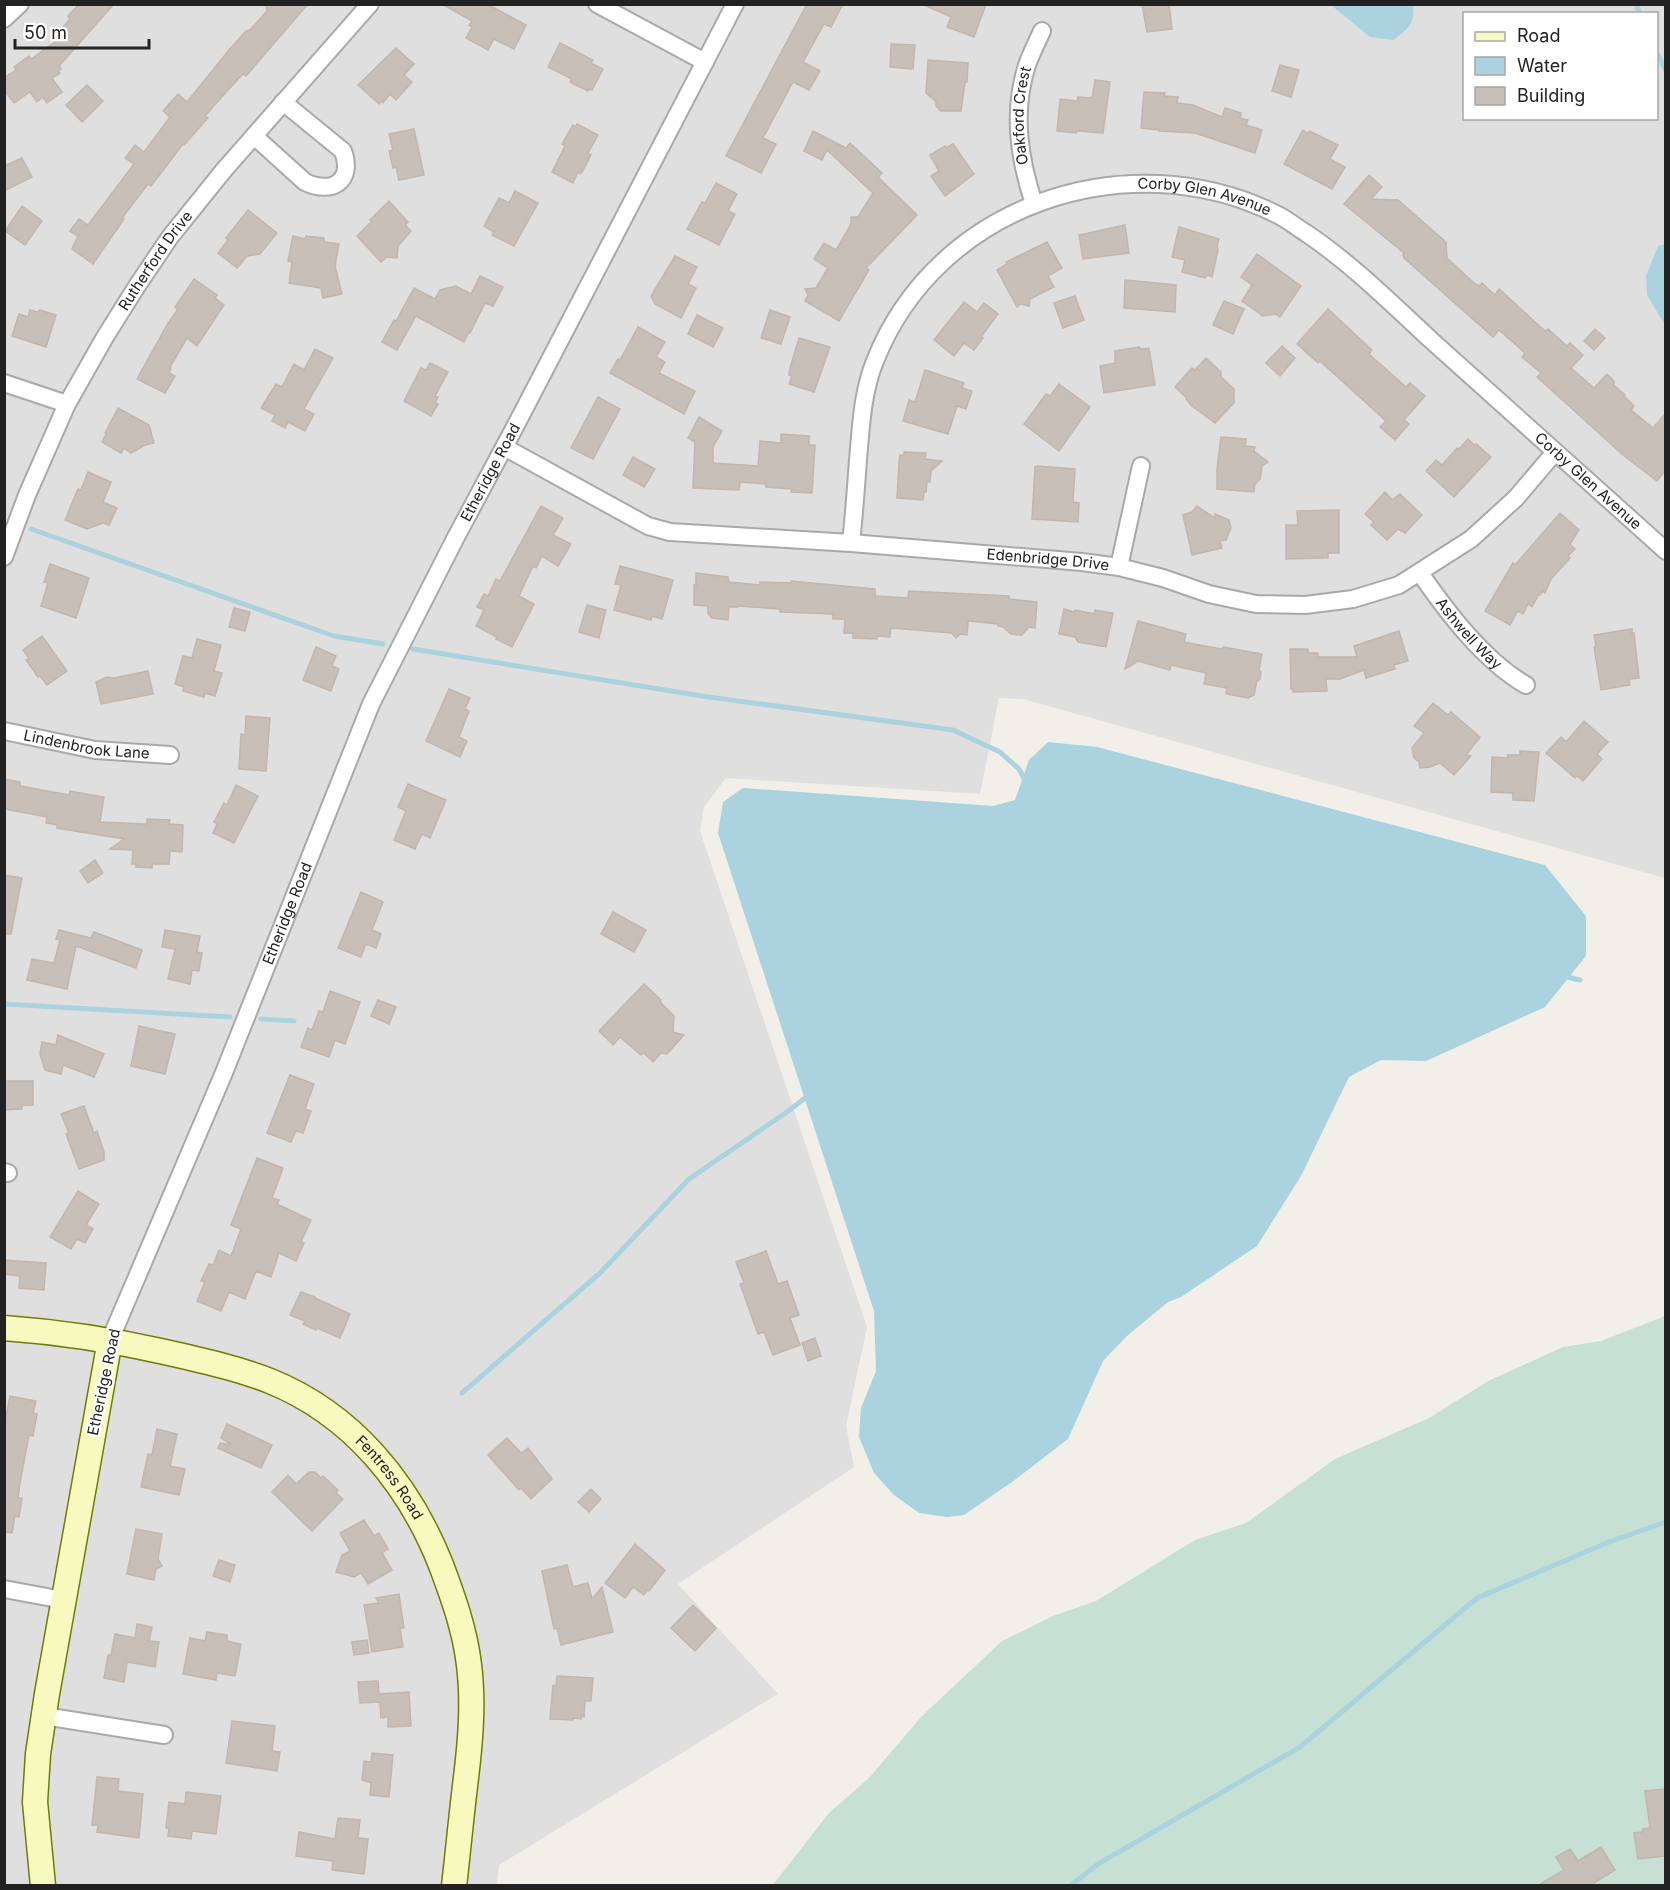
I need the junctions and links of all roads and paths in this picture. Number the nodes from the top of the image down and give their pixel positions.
1 (20, 4) edge
2 (370, 4) edge
3 (597, 4) edge
4 (735, 4) edge
5 (4, 19) edge
6 (1042, 31) dead end
7 (705, 62) junction
8 (283, 102) junction
9 (254, 136) junction
10 (1034, 204) junction
11 (4, 383) edge
12 (67, 404) junction
13 (504, 447) junction
14 (1556, 452) junction
15 (1141, 466) dead end
16 (852, 543) junction
17 (1665, 551) edge
18 (4, 557) edge
19 (1119, 567) junction
20 (1420, 573) junction
21 (1526, 685) dead end
22 (4, 731) edge
23 (170, 755) dead end
24 (4, 1328) edge
25 (110, 1340) junction
26 (4, 1589) edge
27 (63, 1600) junction
28 (44, 1716) junction
29 (164, 1735) dead end
30 (43, 1886) edge
31 (454, 1886) edge

1 - 5 street
2 - 8 street, Rutherford Drive
3 - 7 street
4 - 7 street, Etheridge Road
6 - 10 street, Oakford Crest
7 - 13 street, Etheridge Road
8 - 9 street, Rutherford Drive
8 - 9 street
9 - 12 street, Rutherford Drive
10 - 14 street, Corby Glen Avenue
10 - 16 street, Corby Glen Avenue
11 - 12 street
12 - 18 street, Rutherford Drive
13 - 16 street, Edenbridge Drive
13 - 25 street, Etheridge Road
14 - 17 street, Corby Glen Avenue
14 - 20 street, Edenbridge Drive
15 - 19 street
16 - 19 street, Edenbridge Drive
19 - 20 street, Edenbridge Drive
20 - 21 street, Ashwell Way
22 - 23 street, Lindenbrook Lane
24 - 25 street, Fentress Road
25 - 27 street, Etheridge Road
25 - 31 street, Fentress Road
26 - 27 street
27 - 28 street, Etheridge Road
28 - 29 street
28 - 30 street, Etheridge Road

